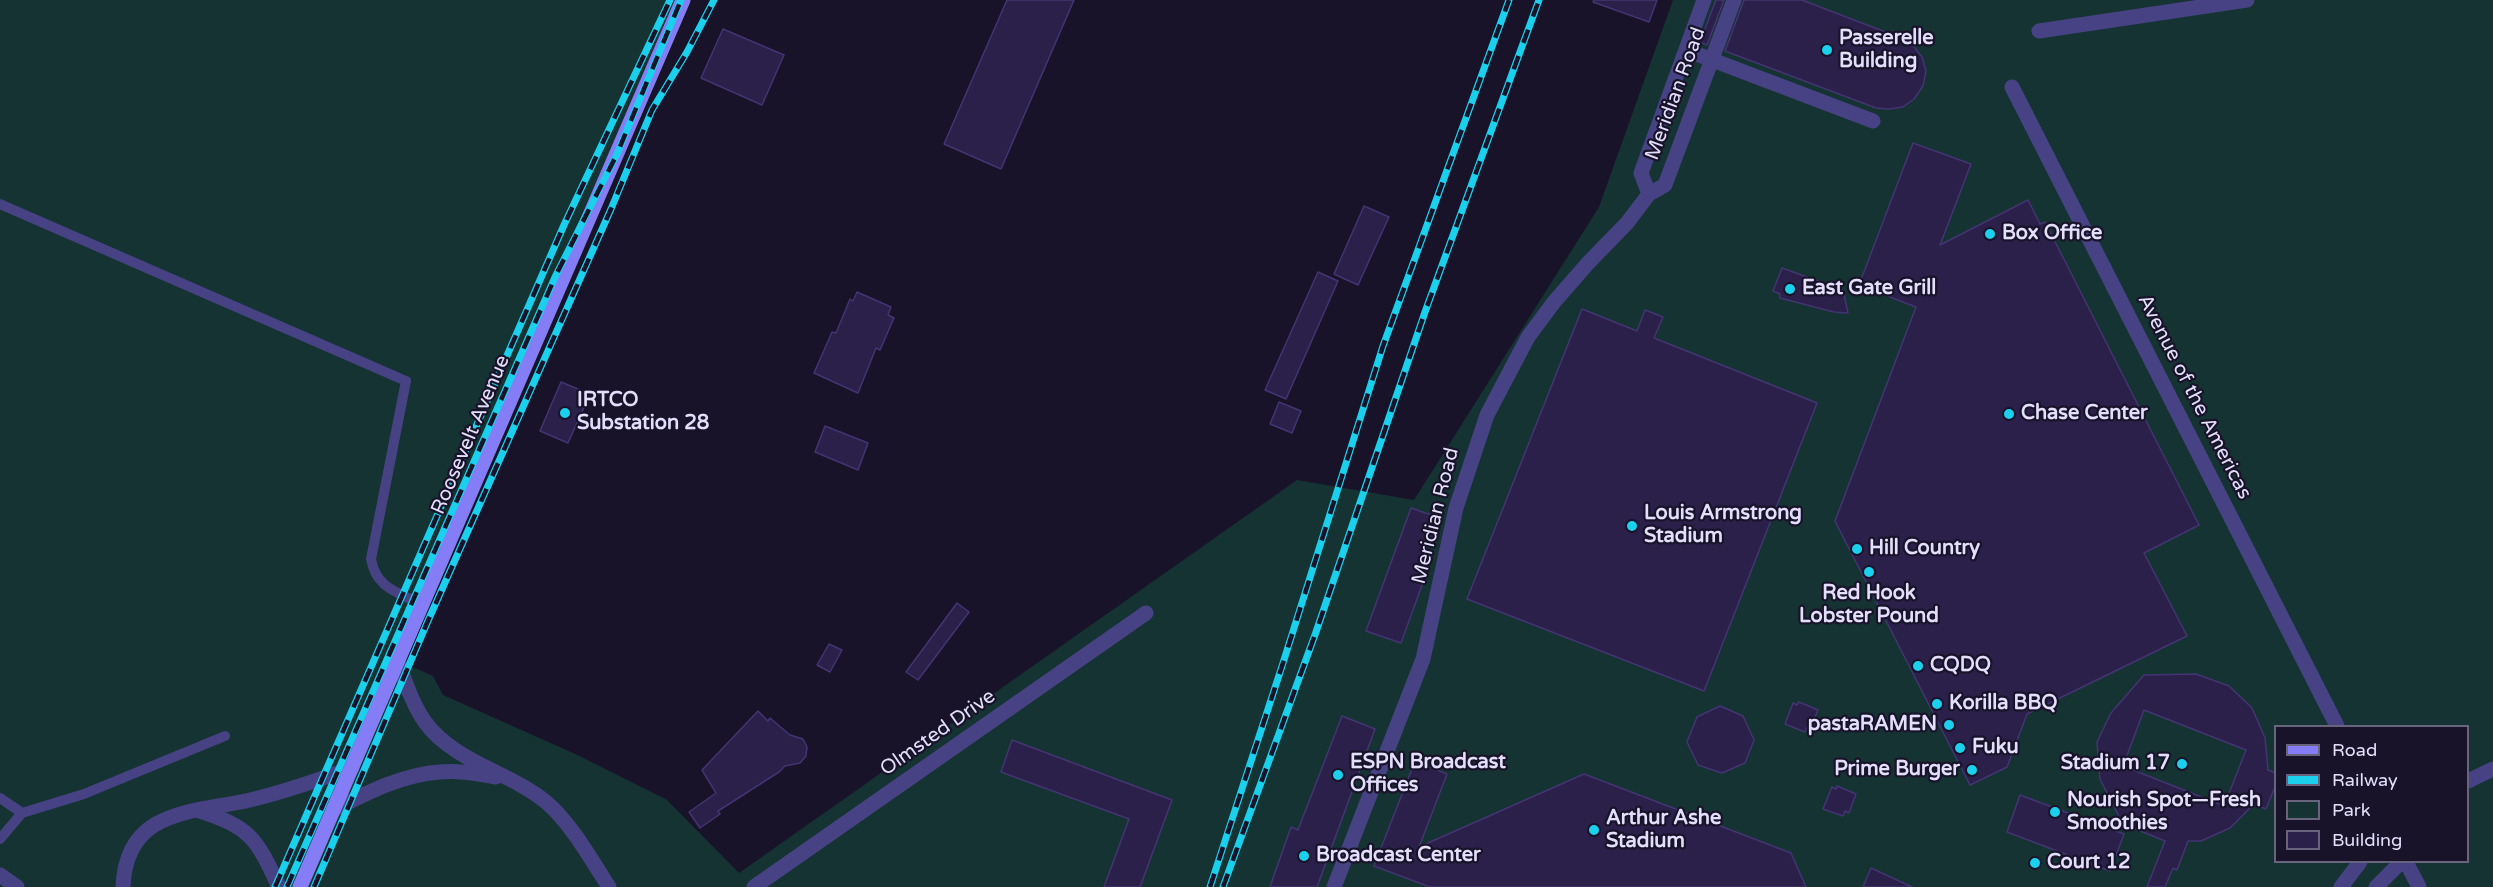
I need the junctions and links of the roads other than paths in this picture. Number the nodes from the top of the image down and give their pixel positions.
1 (684, 0) edge
2 (1704, 0) edge
3 (1734, 0) edge
4 (2247, 0) edge
5 (2039, 31) dead end
6 (1686, 50) junction
7 (1712, 60) junction
8 (2012, 87) dead end
9 (1873, 121) dead end
10 (1649, 194) junction
11 (0, 204) edge
12 (421, 604) junction
13 (1146, 614) dead end
14 (397, 660) junction
15 (2336, 725) edge
16 (225, 736) dead end
17 (352, 768) junction
18 (2493, 769) edge
19 (505, 778) junction
20 (2469, 781) edge
21 (0, 798) edge
22 (194, 809) junction
23 (333, 810) junction
24 (22, 813) junction
25 (0, 839) edge
26 (2359, 863) edge
27 (2399, 863) edge
28 (2407, 863) edge
29 (0, 875) edge
30 (17, 887) edge
31 (123, 887) edge
32 (279, 887) edge
33 (300, 887) edge
34 (609, 887) edge
35 (754, 887) edge
36 (1334, 887) edge
37 (2341, 887) edge
38 (2376, 887) edge
39 (2419, 887) edge

1 - 12 main road, Roosevelt Avenue
2 - 6 street, Meridian Road
3 - 7 street, Meridian Road
4 - 5 street
6 - 7 street
6 - 10 street, Meridian Road
7 - 9 street
7 - 10 street, Meridian Road
8 - 15 street, Avenue of the Americas
10 - 36 street, Meridian Road
11 - 12 lane
12 - 14 main road, Roosevelt Avenue
13 - 35 street, Olmsted Drive
14 - 17 main road, Roosevelt Avenue
14 - 19 street
16 - 24 lane
17 - 22 street
17 - 23 main road, Roosevelt Avenue
18 - 20 street
19 - 23 street
19 - 34 street
21 - 24 lane
22 - 31 street
22 - 32 street
23 - 33 main road, Roosevelt Avenue
24 - 25 lane
26 - 37 street
27 - 38 street
28 - 39 street
29 - 30 street

